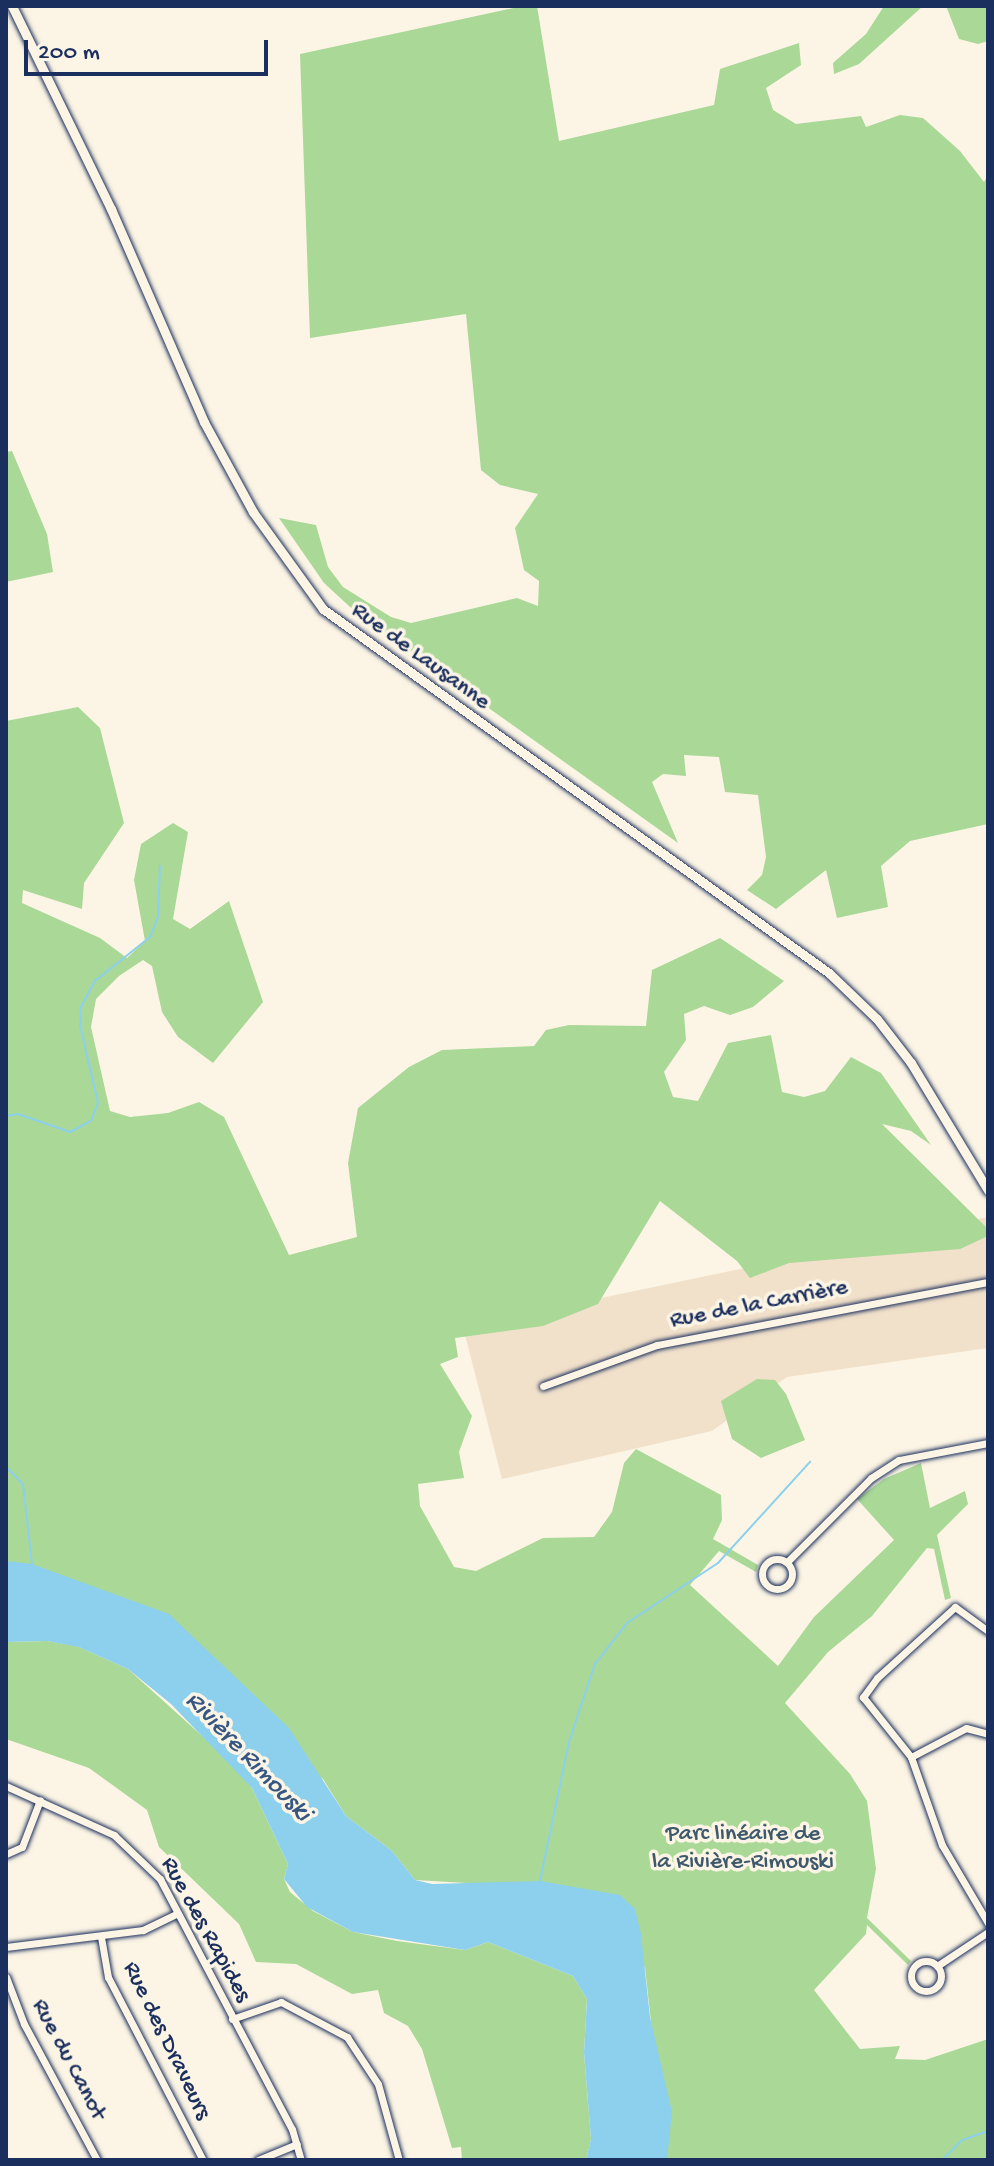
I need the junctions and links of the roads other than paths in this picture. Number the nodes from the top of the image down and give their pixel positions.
1 (12, 6) edge
2 (988, 1190) edge
3 (988, 1282) edge
4 (543, 1386) dead end
5 (988, 1443) edge
6 (787, 1562) junction
7 (988, 1631) edge
8 (988, 1734) edge
9 (911, 1757) junction
10 (6, 1786) edge
11 (40, 1800) junction
12 (6, 1854) edge
13 (176, 1914) junction
14 (988, 1923) edge
15 (988, 1932) edge
16 (101, 1937) junction
17 (6, 1947) edge
18 (937, 1966) junction
19 (6, 1977) edge
20 (232, 2019) junction
21 (297, 2144) junction
22 (97, 2160) edge
23 (203, 2160) edge
24 (258, 2160) edge
25 (301, 2160) edge
26 (399, 2160) edge

1 - 2 street, Rue de Lausanne
3 - 4 street, Rue de la Carrière
5 - 6 street
6 - 6 street
7 - 9 street
8 - 9 street
9 - 14 street
10 - 11 street, Rue des Rapides
11 - 12 street
11 - 13 street, Rue des Rapides
13 - 16 street
13 - 20 street, Rue des Rapides
15 - 18 street
16 - 17 street
16 - 23 street, Rue des Draveurs
18 - 18 street
19 - 22 street, Rue du Canot
20 - 21 street, Rue des Rapides
20 - 26 street
21 - 24 street
21 - 25 street, Rue des Rapides

